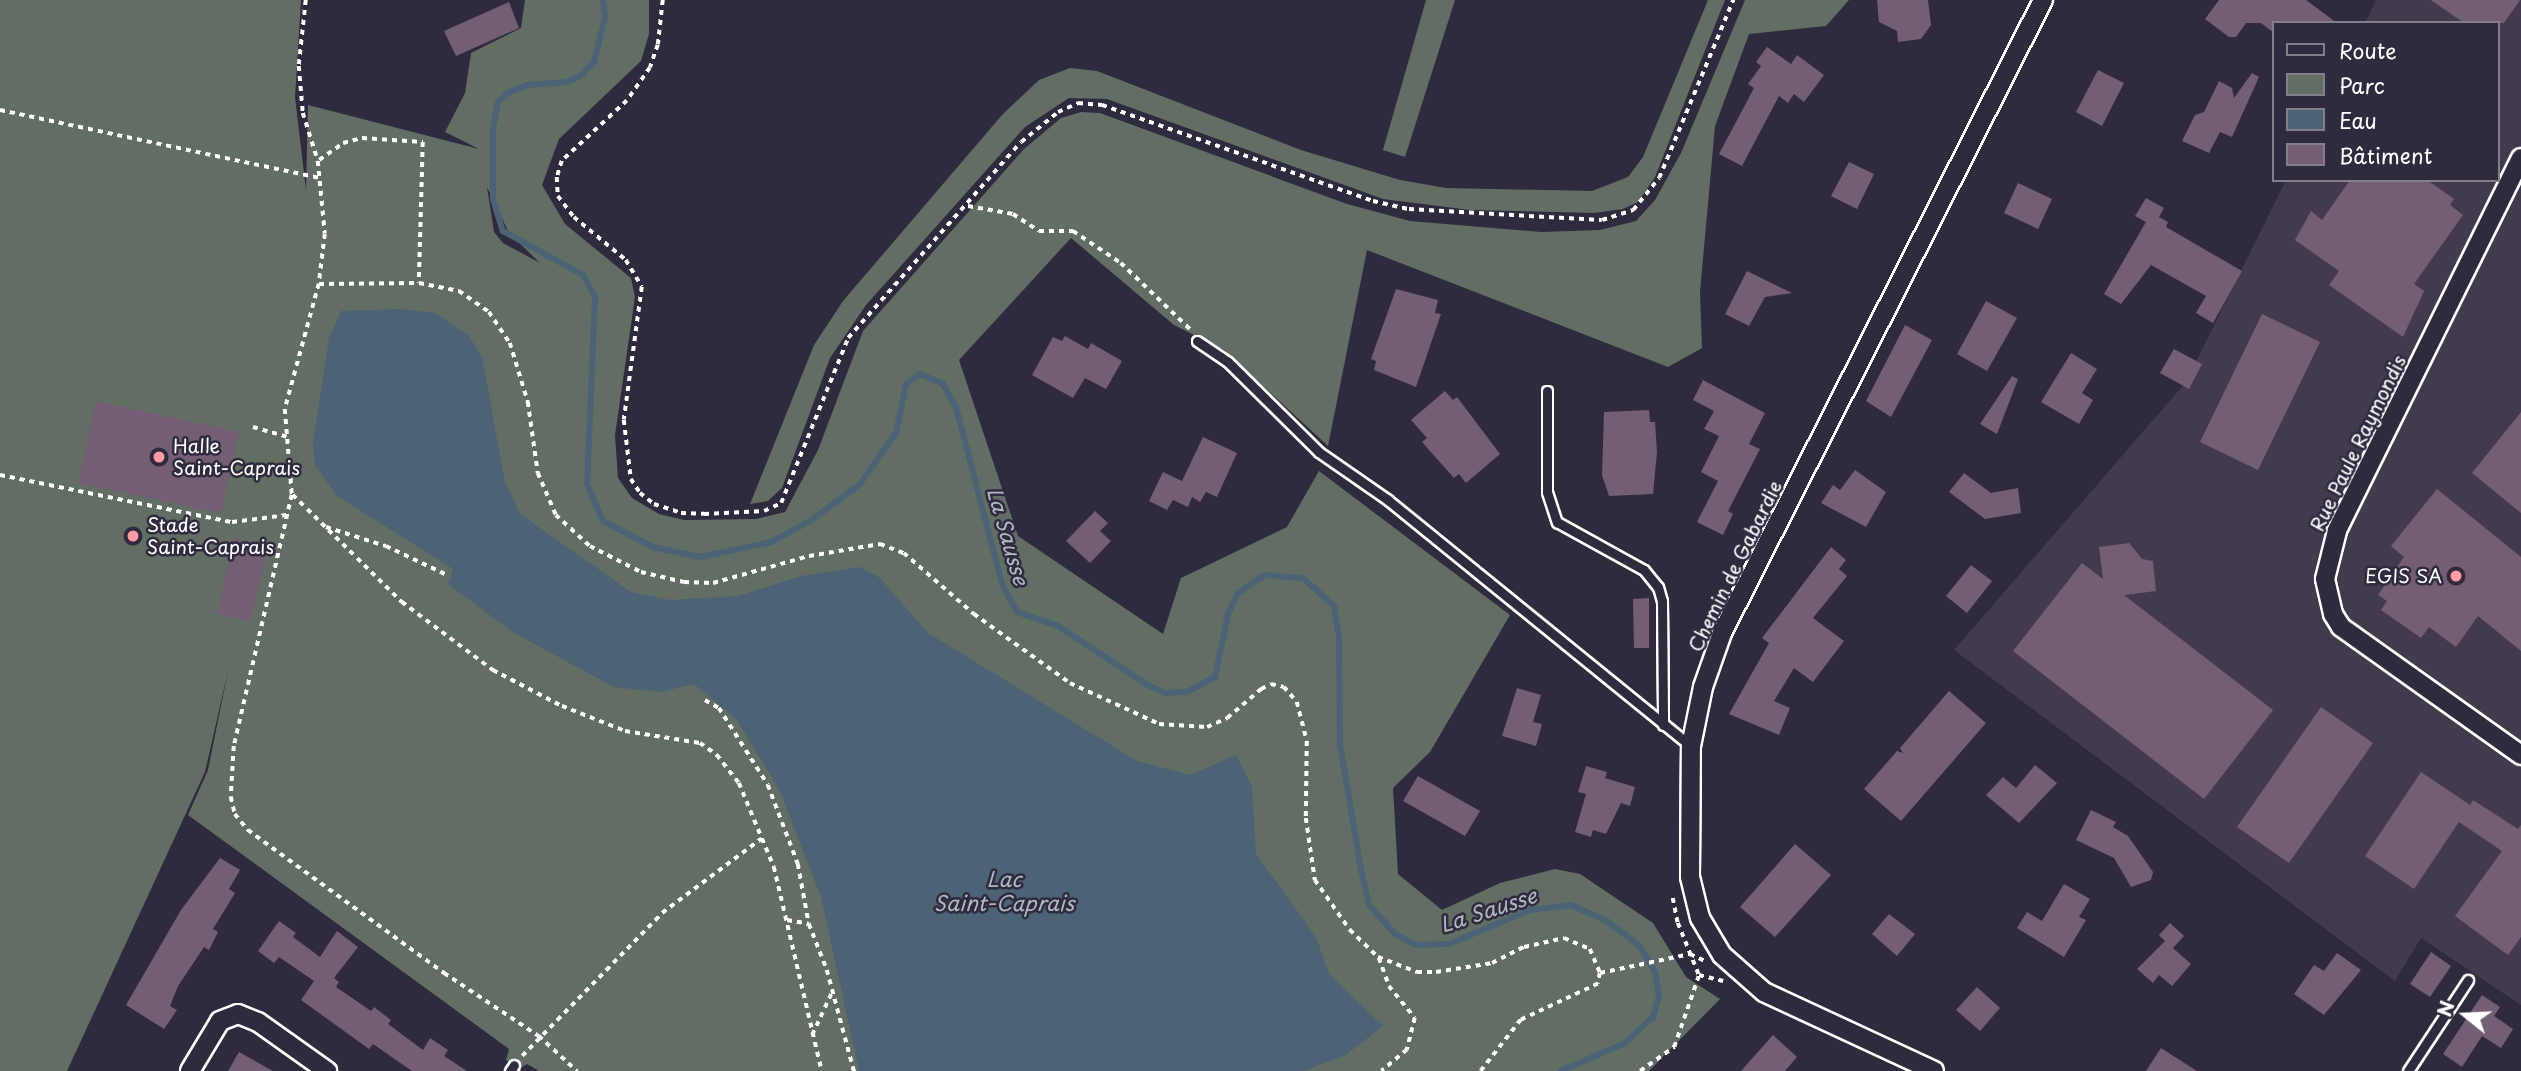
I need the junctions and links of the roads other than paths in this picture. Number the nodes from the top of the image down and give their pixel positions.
1 (2043, 0) edge
2 (2521, 158) edge
3 (1197, 341) road end
4 (1547, 391) dead end
5 (1663, 725) junction
6 (1691, 746) junction
7 (2521, 755) edge
8 (2468, 980) dead end
9 (190, 1071) edge
10 (327, 1071) edge
11 (1934, 1071) edge
12 (2408, 1071) edge

1 - 6 street, Chemin de Gabardie
2 - 7 street, Rue Paule Raymondis
3 - 5 lane
4 - 5 lane
5 - 6 lane
6 - 11 street, Chemin de Gabardie
8 - 12 lane
9 - 10 street

